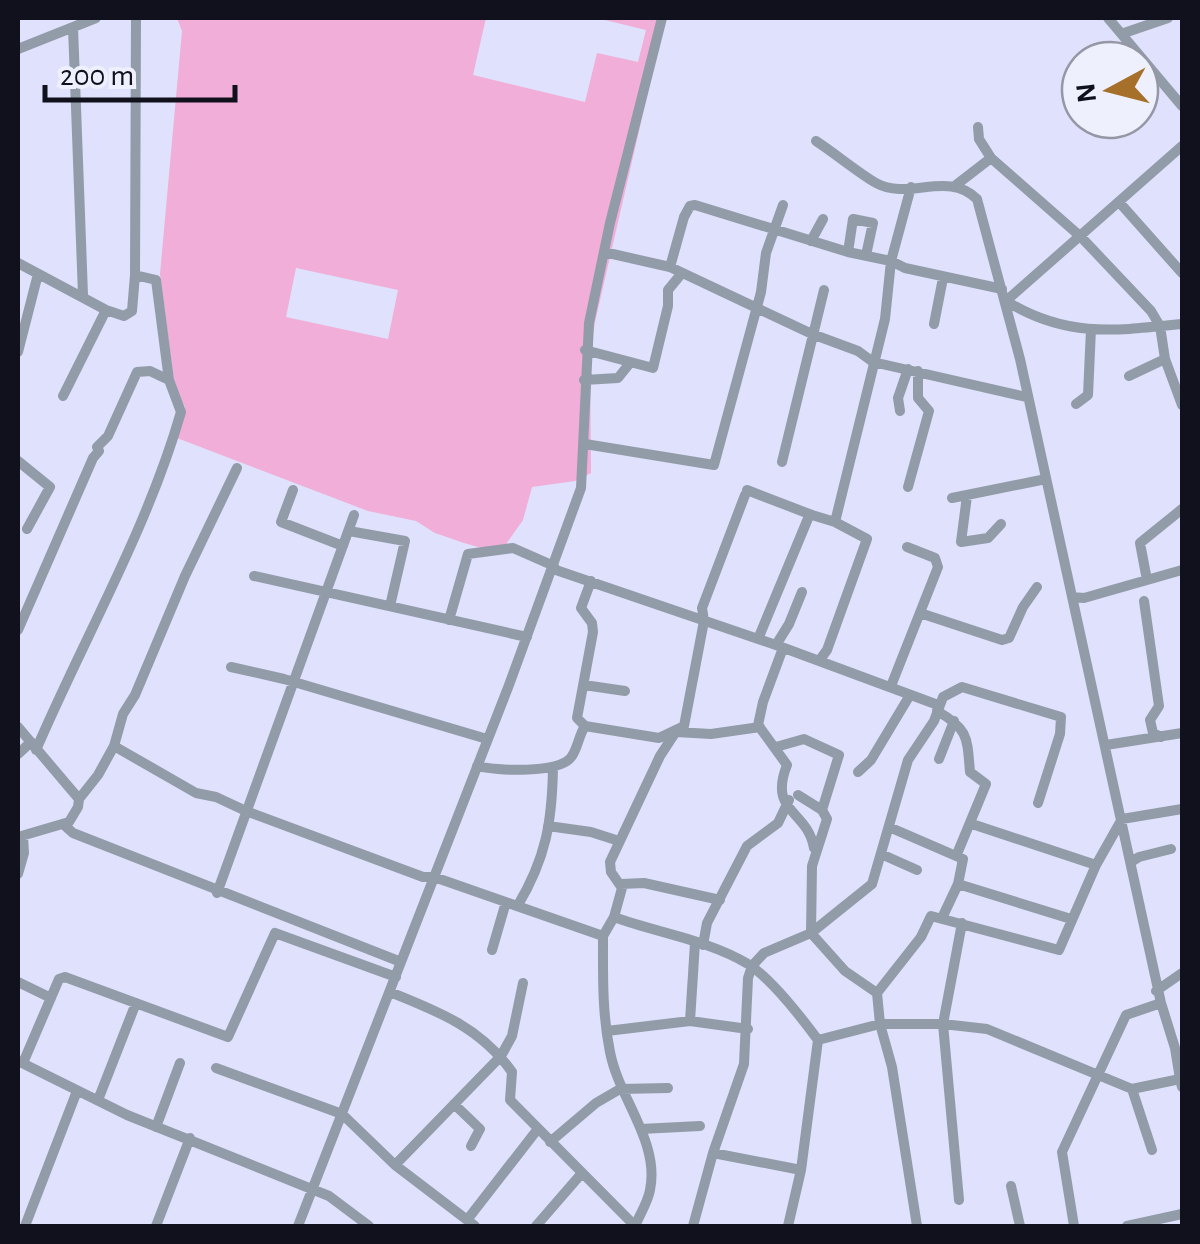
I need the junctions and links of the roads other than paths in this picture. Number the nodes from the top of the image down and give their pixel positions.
1 (96, 18) edge
2 (136, 18) edge
3 (662, 18) edge
4 (1108, 18) edge
5 (1168, 18) edge
6 (72, 27) junction
7 (1124, 33) junction
8 (18, 49) edge
9 (1182, 106) edge
10 (978, 128) dead end
11 (816, 141) dead end
12 (1182, 146) edge
13 (991, 158) junction
14 (956, 185) junction
15 (911, 187) junction
16 (1119, 202) junction
17 (784, 205) dead end
18 (823, 219) dead end
19 (776, 230) junction
20 (1080, 237) junction
21 (811, 240) junction
22 (604, 252) junction
23 (848, 252) junction
24 (866, 256) junction
25 (891, 261) junction
26 (18, 263) edge
27 (670, 267) junction
28 (682, 273) junction
29 (1182, 273) edge
30 (38, 274) junction
31 (135, 275) junction
32 (944, 278) junction
33 (1002, 289) junction
34 (824, 290) dead end
35 (83, 295) junction
36 (1006, 301) junction
37 (754, 307) junction
38 (106, 310) junction
39 (934, 324) dead end
40 (1182, 324) edge
41 (1160, 326) junction
42 (1091, 329) junction
43 (812, 334) junction
44 (586, 350) junction
45 (18, 352) edge
46 (1166, 359) junction
47 (873, 362) junction
48 (630, 364) junction
49 (913, 370) junction
50 (1129, 376) dead end
51 (169, 380) junction
52 (584, 380) junction
53 (63, 396) dead end
54 (1026, 397) junction
55 (1076, 404) dead end
56 (1182, 405) edge
57 (900, 411) dead end
58 (585, 444) junction
59 (18, 461) edge
60 (782, 462) dead end
61 (237, 468) dead end
62 (1046, 479) junction
63 (908, 487) dead end
64 (292, 490) dead end
65 (967, 496) junction
66 (952, 498) dead end
67 (1182, 510) edge
68 (812, 514) junction
69 (354, 516) dead end
70 (268, 518) dead end
71 (281, 522) junction
72 (835, 522) junction
73 (1001, 524) dead end
74 (27, 530) dead end
75 (349, 531) junction
76 (343, 546) junction
77 (907, 547) dead end
78 (554, 568) junction
79 (1182, 570) edge
80 (254, 576) dead end
81 (1147, 580) junction
82 (591, 582) junction
83 (1038, 587) dead end
84 (802, 592) dead end
85 (326, 594) junction
86 (1072, 597) junction
87 (1144, 601) dead end
88 (390, 606) junction
89 (920, 613) junction
90 (449, 620) junction
91 (704, 621) junction
92 (18, 630) edge
93 (527, 637) junction
94 (758, 639) junction
95 (779, 646) junction
96 (820, 661) junction
97 (231, 667) dead end
98 (294, 682) junction
99 (584, 686) junction
100 (891, 686) junction
101 (626, 692) dead end
102 (910, 695) junction
103 (938, 708) junction
104 (954, 721) junction
105 (585, 726) junction
106 (18, 727) edge
107 (760, 727) junction
108 (675, 732) junction
109 (1182, 733) edge
110 (1161, 737) junction
111 (488, 739) junction
112 (1106, 745) junction
113 (34, 746) junction
114 (114, 746) junction
115 (776, 747) junction
116 (18, 754) edge
117 (939, 759) dead end
118 (477, 766) junction
119 (553, 768) junction
120 (858, 772) dead end
121 (798, 795) junction
122 (79, 799) junction
123 (1038, 802) dead end
124 (786, 803) junction
125 (1182, 809) edge
126 (822, 810) junction
127 (246, 811) junction
128 (1122, 819) junction
129 (63, 824) junction
130 (806, 824) junction
131 (972, 824) junction
132 (548, 826) junction
133 (890, 827) junction
134 (20, 837) edge
135 (620, 841) junction
136 (1171, 848) dead end
137 (815, 850) junction
138 (881, 854) junction
139 (958, 854) junction
140 (1130, 862) junction
141 (1096, 865) junction
142 (917, 870) dead end
143 (18, 874) edge
144 (434, 877) junction
145 (621, 884) junction
146 (958, 884) junction
147 (216, 892) junction
148 (720, 900) junction
149 (512, 903) junction
150 (614, 916) junction
151 (942, 918) junction
152 (1071, 920) junction
153 (962, 923) junction
154 (811, 933) junction
155 (602, 936) junction
156 (699, 944) junction
157 (492, 950) dead end
158 (402, 962) junction
159 (752, 966) junction
160 (1182, 973) edge
161 (396, 977) junction
162 (18, 982) edge
163 (523, 983) dead end
164 (1156, 991) junction
165 (390, 992) junction
166 (877, 993) junction
167 (51, 998) junction
168 (136, 1003) junction
169 (1161, 1003) junction
170 (690, 1021) junction
171 (880, 1024) junction
172 (944, 1024) junction
173 (748, 1029) junction
174 (607, 1030) junction
175 (818, 1040) junction
176 (1179, 1046) edge
177 (501, 1056) junction
178 (20, 1061) edge
179 (180, 1063) dead end
180 (216, 1068) dead end
181 (1099, 1077) junction
182 (1181, 1083) edge
183 (668, 1088) dead end
184 (1132, 1089) junction
185 (77, 1090) junction
186 (620, 1090) junction
187 (98, 1100) junction
188 (454, 1104) junction
189 (342, 1114) junction
190 (700, 1126) dead end
191 (156, 1127) junction
192 (641, 1129) junction
193 (538, 1130) junction
194 (190, 1138) junction
195 (550, 1142) junction
196 (470, 1146) dead end
197 (1152, 1150) dead end
198 (713, 1154) junction
199 (394, 1165) junction
200 (801, 1170) junction
201 (582, 1173) junction
202 (1010, 1186) dead end
203 (312, 1189) junction
204 (959, 1200) dead end
205 (1182, 1214) edge
206 (471, 1223) edge
207 (630, 1225) edge
208 (24, 1226) edge
209 (156, 1226) edge
210 (298, 1226) edge
211 (369, 1226) edge
212 (536, 1226) edge
213 (693, 1226) edge
214 (788, 1226) edge
215 (917, 1226) edge
216 (1020, 1226) edge
217 (1074, 1226) edge
218 (1127, 1226) edge

1 - 6 street
2 - 31 street
3 - 22 street
4 - 7 street
5 - 7 street
6 - 8 street
6 - 35 street
7 - 9 street
10 - 13 street
11 - 15 street
12 - 16 street
13 - 14 street
13 - 20 street
14 - 15 street
14 - 33 street
15 - 25 street
16 - 20 street
16 - 29 street
17 - 19 street
18 - 21 street
19 - 21 street
19 - 27 street
19 - 37 street
20 - 36 street
20 - 41 street
21 - 23 street
22 - 27 street
22 - 44 street
23 - 24 street
23 - 24 street
24 - 25 street
25 - 32 street
25 - 47 street
26 - 30 street
27 - 28 street
28 - 37 street
28 - 48 street
30 - 35 street
30 - 45 street
31 - 38 street
31 - 51 street
32 - 33 street
32 - 39 street
33 - 36 street
34 - 43 street
35 - 38 street
36 - 42 street
36 - 54 street
37 - 43 street
37 - 58 street
38 - 53 street
40 - 41 street
41 - 42 street
41 - 46 street
42 - 55 street
43 - 47 street
43 - 60 street
44 - 48 street
44 - 52 street
46 - 50 street
46 - 56 street
47 - 49 street
47 - 72 street
48 - 52 street
49 - 54 street
49 - 57 street
49 - 63 street
51 - 92 street
51 - 113 street
52 - 58 street
54 - 62 street
58 - 78 street
59 - 74 street
61 - 114 street
62 - 65 street
62 - 86 street
64 - 71 street
65 - 66 street
65 - 73 street
67 - 81 street
68 - 72 street
68 - 91 street
68 - 94 street
69 - 75 street
70 - 71 street
71 - 76 street
72 - 96 street
75 - 76 street
75 - 88 street
76 - 85 street
77 - 89 street
78 - 82 street
78 - 90 street
78 - 93 street
79 - 81 street
80 - 85 street
81 - 86 street
82 - 91 street
82 - 99 street
83 - 89 street
84 - 95 street
85 - 88 street
85 - 98 street
86 - 112 street
87 - 110 street
88 - 90 street
89 - 100 street
90 - 93 street
91 - 94 street
91 - 108 street
93 - 111 street
94 - 95 street
95 - 96 street
95 - 107 street
96 - 100 street
97 - 98 street
98 - 111 street
98 - 127 street
99 - 101 street
99 - 105 street
100 - 102 street
102 - 103 street
102 - 120 street
103 - 104 street
103 - 123 street
103 - 133 street
104 - 117 street
104 - 131 street
105 - 108 street
105 - 119 street
106 - 113 street
107 - 108 street
107 - 115 street
108 - 135 street
109 - 110 street
110 - 112 street
111 - 118 street
112 - 128 street
113 - 116 street
113 - 122 street
114 - 122 street
114 - 127 street
115 - 124 street
115 - 126 street
118 - 119 street
118 - 144 street
119 - 132 street
121 - 124 street
121 - 126 street
121 - 130 street
122 - 129 street
124 - 130 street
124 - 148 street
125 - 128 street
126 - 137 street
127 - 144 street
127 - 147 street
128 - 140 street
128 - 141 street
129 - 134 street
129 - 147 street
130 - 137 street
131 - 139 street
131 - 141 street
132 - 135 street
132 - 149 street
133 - 138 street
133 - 139 street
134 - 143 street
135 - 145 street
136 - 140 street
137 - 154 street
138 - 142 street
138 - 154 street
139 - 146 street
140 - 164 street
141 - 152 street
144 - 149 street
144 - 158 street
145 - 148 street
145 - 150 street
146 - 151 street
146 - 152 street
147 - 158 street
148 - 156 street
149 - 155 street
149 - 157 street
150 - 155 street
150 - 156 street
151 - 153 street
151 - 166 street
152 - 153 street
153 - 172 street
154 - 159 street
154 - 166 street
155 - 174 street
156 - 159 street
156 - 170 street
158 - 161 street
159 - 173 street
159 - 175 street
160 - 164 street
161 - 165 street
161 - 168 street
162 - 167 street
163 - 177 street
164 - 169 street
165 - 177 street
165 - 189 street
166 - 171 street
167 - 168 street
167 - 178 street
168 - 187 street
169 - 176 street
169 - 181 street
170 - 173 street
170 - 174 street
171 - 172 street
171 - 175 street
171 - 215 street
172 - 181 street
172 - 204 street
173 - 198 street
174 - 186 street
175 - 200 street
176 - 182 street
177 - 188 street
177 - 193 street
178 - 185 street
179 - 191 street
180 - 189 street
181 - 184 street
181 - 217 street
182 - 184 street
183 - 186 street
184 - 197 street
185 - 187 street
185 - 208 street
186 - 192 street
186 - 195 street
187 - 191 street
188 - 196 street
188 - 199 street
189 - 199 street
189 - 203 street
190 - 192 street
191 - 194 street
192 - 207 street
193 - 195 street
193 - 206 street
194 - 203 street
194 - 209 street
195 - 201 street
198 - 200 street
198 - 213 street
199 - 206 street
200 - 214 street
201 - 207 street
201 - 212 street
202 - 216 street
203 - 210 street
203 - 211 street
205 - 218 street

